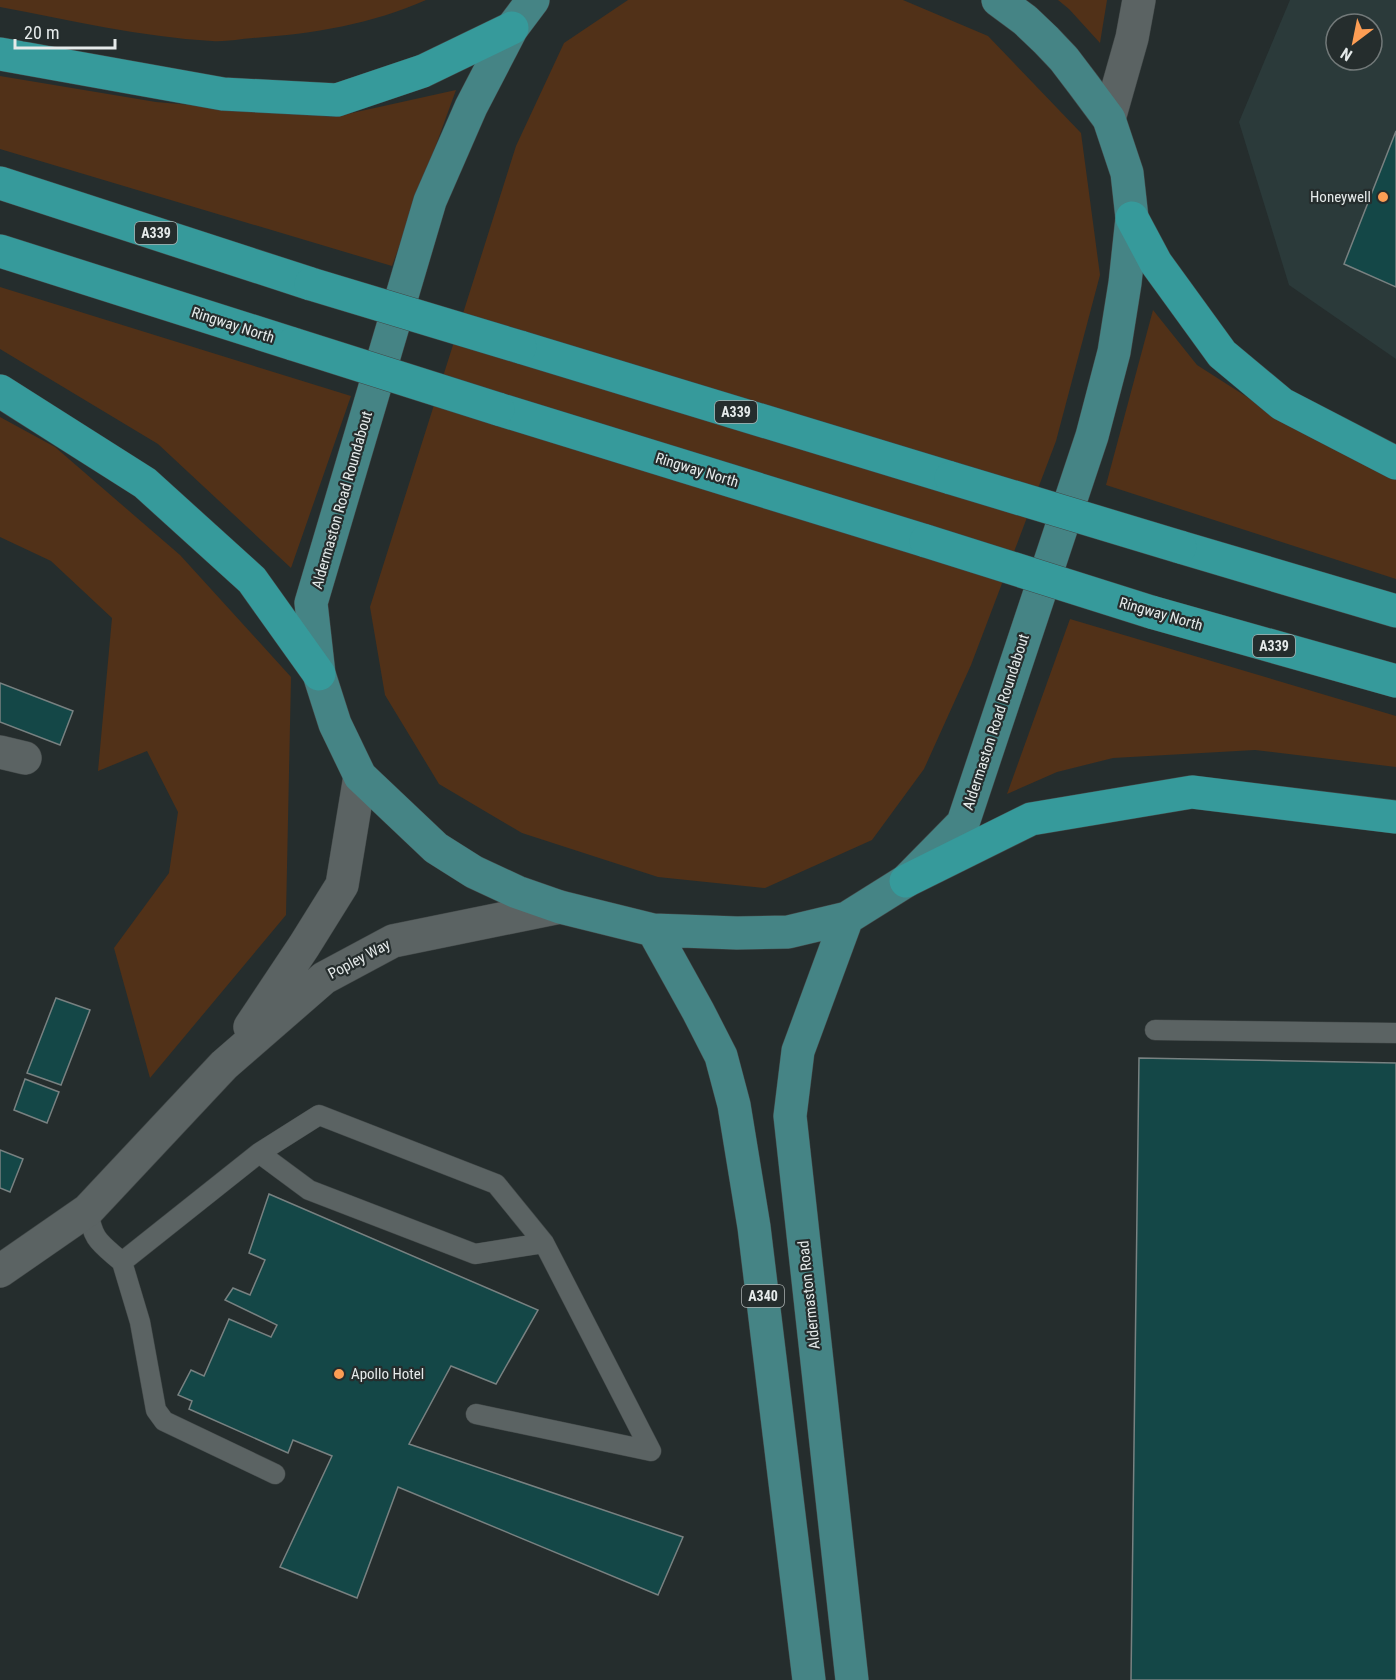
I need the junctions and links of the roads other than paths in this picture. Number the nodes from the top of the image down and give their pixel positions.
1 (533, 0) edge
2 (998, 0) edge
3 (1139, 0) edge
4 (512, 28) junction
5 (0, 54) edge
6 (1109, 119) junction
7 (0, 183) edge
8 (1132, 218) junction
9 (0, 251) edge
10 (0, 391) edge
11 (1396, 463) edge
12 (1396, 611) edge
13 (319, 674) junction
14 (1396, 681) edge
15 (360, 776) junction
16 (1396, 817) edge
17 (906, 881) junction
18 (560, 907) junction
19 (846, 918) junction
20 (653, 930) junction
21 (1155, 1030) dead end
22 (1396, 1033) edge
23 (224, 1065) junction
24 (259, 1153) junction
25 (88, 1210) junction
26 (544, 1243) junction
27 (122, 1262) junction
28 (0, 1270) edge
29 (476, 1414) dead end
30 (275, 1474) dead end
31 (809, 1680) edge
32 (852, 1680) edge

1 - 4 main road, Aldermaston Road Roundabout
2 - 6 main road, Aldermaston Road Roundabout
3 - 6 street
4 - 5 highway
4 - 13 main road, Aldermaston Road Roundabout
6 - 8 main road, Aldermaston Road Roundabout
7 - 12 highway, A339, bridge
8 - 11 highway
8 - 17 main road, Aldermaston Road Roundabout
9 - 14 highway, Ringway North / A339, bridge
10 - 13 highway
13 - 15 main road, Aldermaston Road Roundabout
15 - 18 main road, Aldermaston Road Roundabout
15 - 23 street, Popley Way
16 - 17 highway
17 - 19 main road, Aldermaston Road Roundabout
18 - 20 main road, Aldermaston Road Roundabout
18 - 23 street, Popley Way
19 - 20 main road, Aldermaston Road Roundabout
19 - 32 main road, Aldermaston Road
20 - 31 main road, A340
21 - 22 lane
23 - 25 street, Popley Way
24 - 26 lane
24 - 26 lane
24 - 27 lane
25 - 27 lane
25 - 28 street, Popley Way
26 - 29 lane
27 - 30 lane

